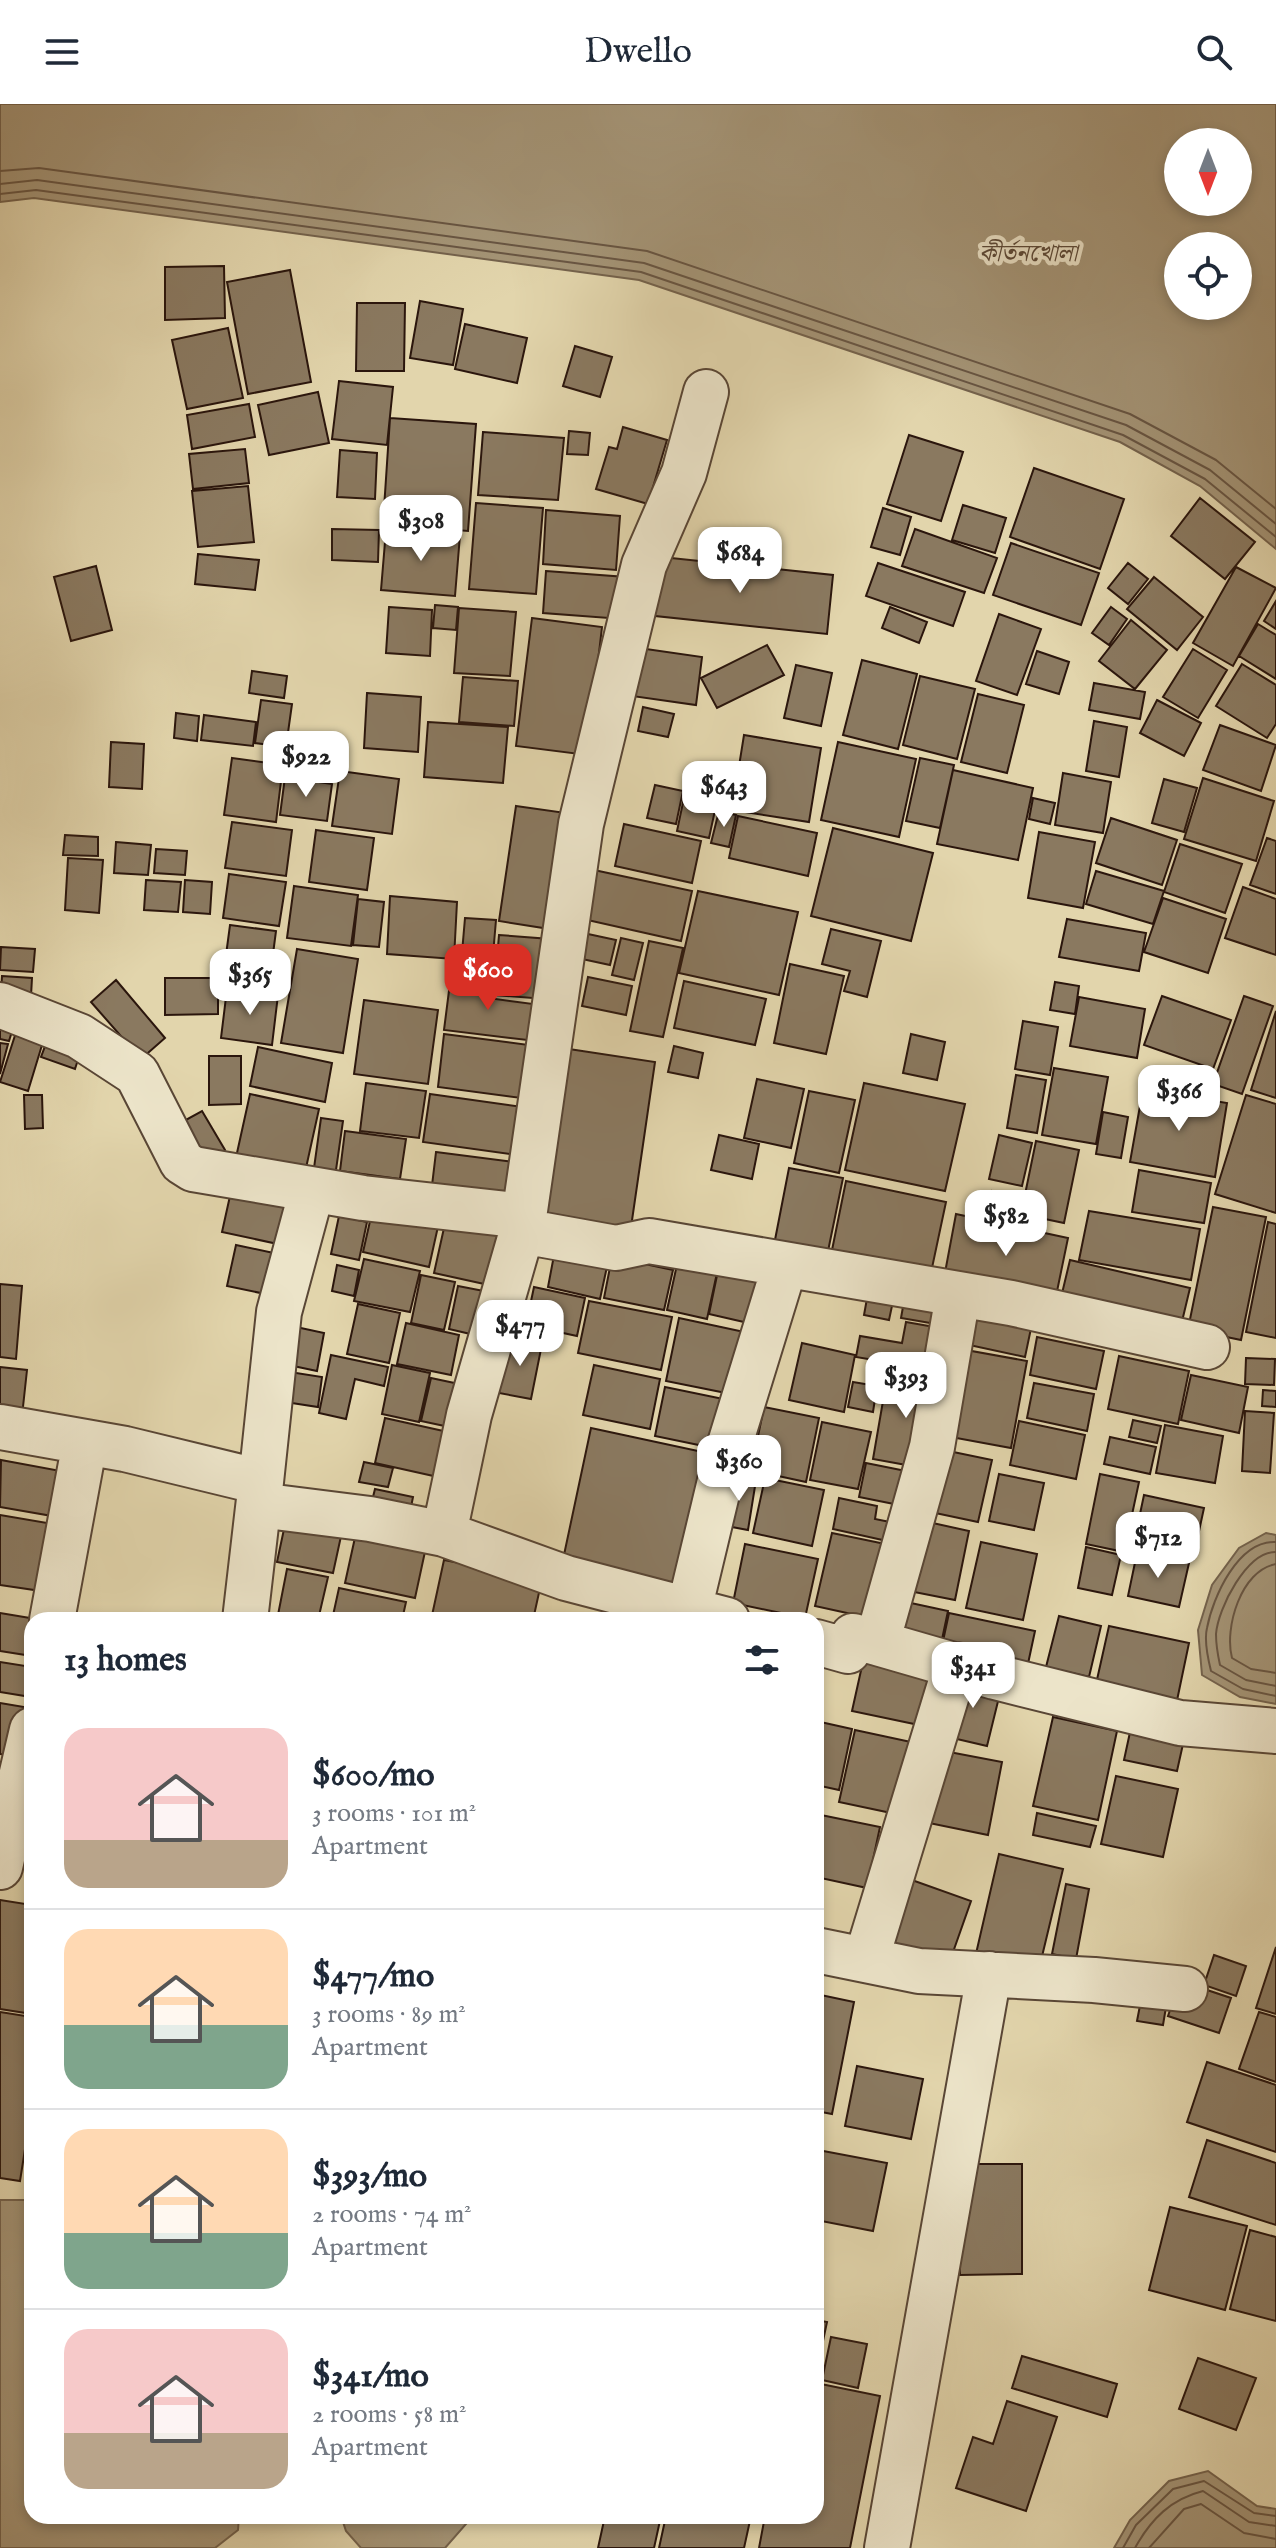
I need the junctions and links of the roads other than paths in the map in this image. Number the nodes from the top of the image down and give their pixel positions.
1 (706, 392) dead end
2 (0, 1005) edge
3 (312, 1190) junction
4 (523, 1224) junction
5 (785, 1265) junction
6 (958, 1295) junction
7 (1207, 1347) dead end
8 (0, 1427) edge
9 (85, 1442) junction
10 (260, 1494) junction
11 (444, 1534) junction
12 (53, 1612) edge
13 (246, 1612) edge
14 (693, 1612) edge
15 (708, 1612) edge
16 (877, 1643) junction
17 (824, 1644) edge
18 (956, 1665) junction
19 (1276, 1731) edge
20 (24, 1764) edge
21 (0, 1867) edge
22 (824, 1952) edge
23 (866, 1960) junction
24 (989, 1974) junction
25 (1185, 1989) dead end
26 (887, 2548) edge

1 - 4 street
2 - 3 street
3 - 4 street
3 - 10 street
4 - 5 street
4 - 11 street
5 - 6 street
5 - 15 street
6 - 7 street
6 - 16 street
8 - 9 street
9 - 10 street
9 - 12 street
10 - 11 street
10 - 13 street
11 - 14 street
16 - 17 street
16 - 18 street
18 - 19 street
18 - 23 street
20 - 21 street
22 - 23 street
23 - 24 street
24 - 25 street
24 - 26 street

